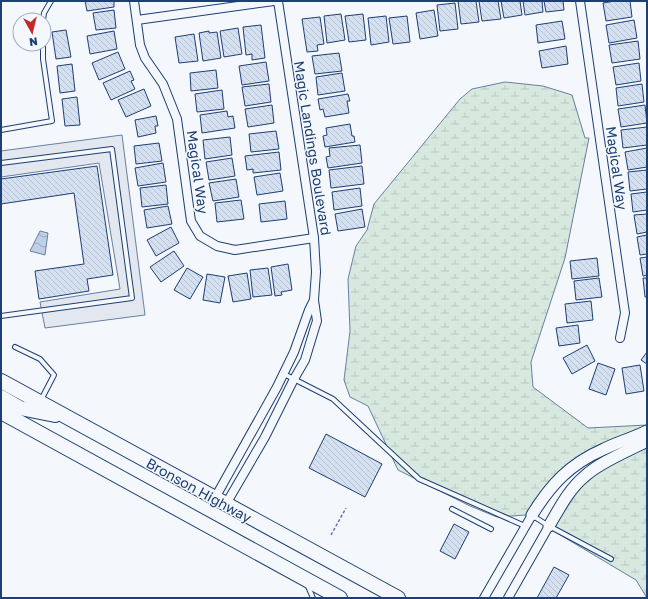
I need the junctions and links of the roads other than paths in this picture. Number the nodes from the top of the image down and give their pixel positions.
1 (51, 1) edge
2 (134, 1) edge
3 (274, 1) edge
4 (278, 1) edge
5 (580, 1) edge
6 (45, 12) edge
7 (137, 20) junction
8 (43, 52) edge
9 (1, 130) edge
10 (1, 163) edge
11 (314, 238) junction
12 (314, 300) junction
13 (1, 316) edge
14 (620, 338) dead end
15 (14, 348) dead end
16 (284, 374) junction
17 (294, 379) junction
18 (1, 381) edge
19 (1, 397) edge
20 (40, 402) junction
21 (1, 412) edge
22 (67, 417) junction
23 (647, 431) edge
24 (647, 441) edge
25 (221, 501) junction
26 (452, 509) dead end
27 (532, 515) junction
28 (525, 526) junction
29 (549, 526) junction
30 (491, 529) dead end
31 (611, 559) dead end
32 (304, 578) junction
33 (313, 598) edge
34 (340, 598) edge
35 (398, 598) edge
36 (484, 598) edge
37 (508, 598) edge

1 - 6 lane
2 - 7 street, Magical Way
3 - 7 street
4 - 11 street, Magic Landings Boulevard
5 - 14 street, Magical Way
7 - 11 street, Magical Way
8 - 9 lane
10 - 13 lane
11 - 12 street, Magic Landings Boulevard
12 - 16 street, Magic Landings Boulevard
12 - 17 street, Magic Landings Boulevard
15 - 20 lane
16 - 17 lane
16 - 25 street, Magic Landings Boulevard
17 - 25 street, Magic Landings Boulevard
17 - 28 lane
18 - 20 highway, Bronson Highway
19 - 22 highway
20 - 22 highway, Bronson Highway
21 - 32 highway, Bronson Highway
22 - 25 highway, Bronson Highway
23 - 27 street
24 - 29 street
25 - 35 highway, Bronson Highway
26 - 30 lane
27 - 28 street
27 - 29 lane
28 - 36 street
29 - 31 lane
29 - 37 street
32 - 33 lane
32 - 34 highway, Bronson Highway

